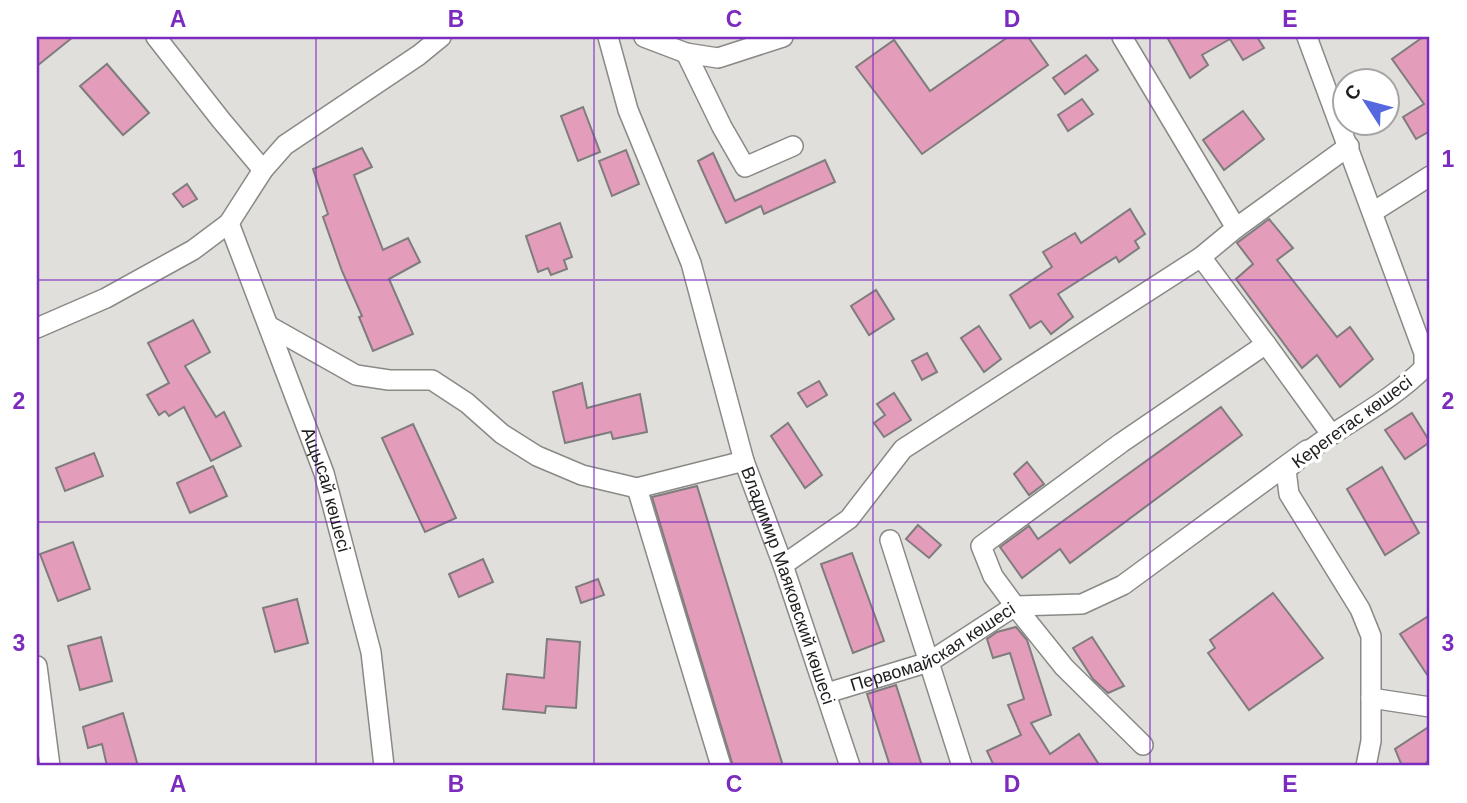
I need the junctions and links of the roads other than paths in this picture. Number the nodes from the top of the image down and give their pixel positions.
1 (156, 37) edge
2 (441, 37) edge
3 (608, 37) edge
4 (644, 37) edge
5 (783, 37) edge
6 (1122, 37) edge
7 (1307, 37) edge
8 (686, 53) junction
9 (793, 146) dead end
10 (1349, 146) junction
11 (263, 170) junction
12 (1430, 176) edge
13 (1373, 212) junction
14 (229, 223) junction
15 (1236, 228) junction
16 (1201, 257) junction
17 (269, 326) junction
18 (37, 328) edge
19 (1266, 344) junction
20 (1427, 352) edge
21 (1331, 434) junction
22 (1307, 450) junction
23 (744, 461) junction
24 (637, 488) junction
25 (890, 540) dead end
26 (783, 565) junction
27 (1015, 606) junction
28 (929, 662) junction
29 (37, 666) edge
30 (827, 693) junction
31 (1371, 698) junction
32 (1430, 707) edge
33 (1143, 745) dead end
34 (50, 766) edge
35 (384, 766) edge
36 (722, 766) edge
37 (850, 766) edge
38 (962, 766) edge
39 (1366, 766) edge

1 - 11 street
2 - 11 street
3 - 23 street
4 - 8 street
5 - 8 street
6 - 15 street
7 - 10 street, Керегетас көшесі
8 - 9 street
10 - 13 street, Керегетас көшесі
10 - 15 street
11 - 14 street
12 - 13 street
13 - 20 street, Керегетас көшесі
14 - 17 street, Ащысай көшесі
14 - 18 street
15 - 16 street
16 - 19 street
16 - 26 street
17 - 24 street, Владимир Маяковский көшесі
17 - 35 street, Ащысай көшесі
19 - 21 street
19 - 27 street
20 - 21 street, Керегетас көшесі
21 - 22 street, Керегетас көшесі
22 - 27 street
22 - 31 street, Керегетас көшесі
23 - 24 street, Владимир Маяковский көшесі
23 - 26 street, Владимир Маяковский көшесі
24 - 36 street
25 - 28 street
26 - 30 street, Владимир Маяковский көшесі
27 - 28 street, Первомайская көшесі
27 - 33 street, Первомайская көшесі
28 - 30 street, Первомайская көшесі
28 - 38 street
29 - 34 street
30 - 37 street, Владимир Маяковский көшесі
31 - 32 street
31 - 39 street, Керегетас көшесі

